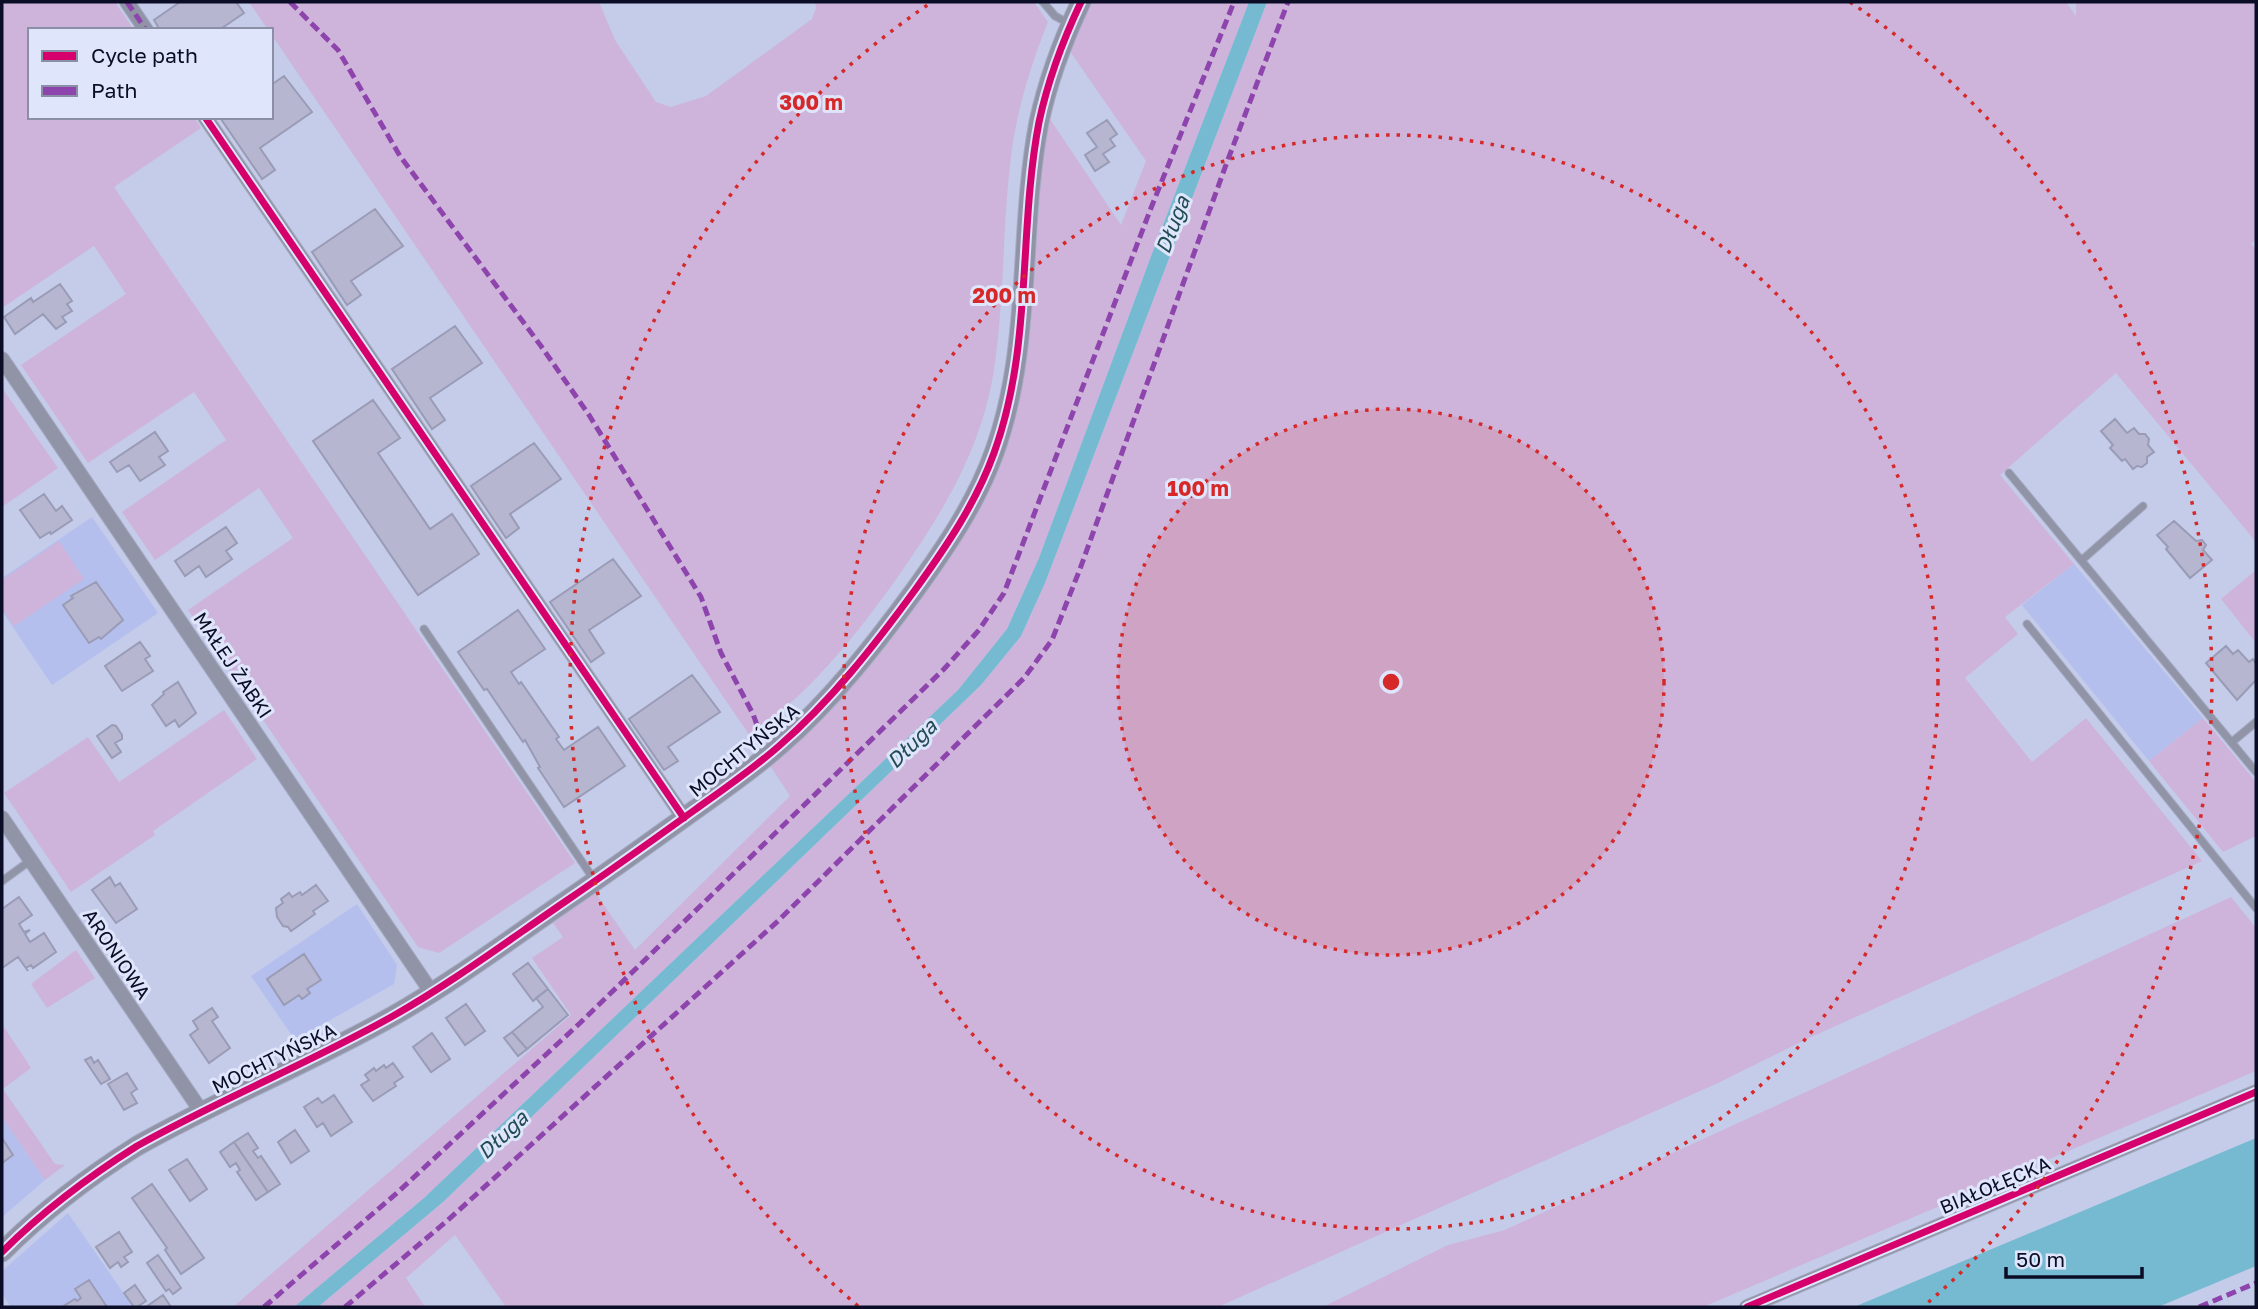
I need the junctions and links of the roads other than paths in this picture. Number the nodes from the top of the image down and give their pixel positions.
1 (127, 2) edge
2 (1043, 2) edge
3 (1081, 2) edge
4 (1070, 25) junction
5 (145, 28) edge
6 (206, 119) edge
7 (2, 359) edge
8 (2009, 473) dead end
9 (2143, 506) dead end
10 (2082, 560) junction
11 (2027, 624) dead end
12 (424, 629) dead end
13 (2256, 722) edge
14 (2232, 742) junction
15 (2256, 772) edge
16 (2, 818) edge
17 (684, 818) junction
18 (31, 860) junction
19 (2, 881) edge
20 (595, 881) junction
21 (2256, 908) edge
22 (432, 993) junction
23 (2256, 1092) edge
24 (201, 1111) junction
25 (2, 1252) edge
26 (1746, 1307) edge

1 - 5 street
2 - 4 lane
3 - 4 street, MOCHTYŃSKA
4 - 17 street, MOCHTYŃSKA
6 - 17 street
7 - 22 street, MAŁEJ ŻABKI
8 - 10 lane
9 - 10 lane
10 - 14 lane
11 - 21 lane
12 - 20 lane
13 - 14 lane
14 - 15 lane
16 - 18 street, ARONIOWA
17 - 20 street, MOCHTYŃSKA
18 - 19 lane
18 - 24 street, ARONIOWA
20 - 22 street, MOCHTYŃSKA
22 - 24 street, MOCHTYŃSKA
23 - 26 street, BIAŁOŁĘCKA
24 - 25 street, MOCHTYŃSKA

